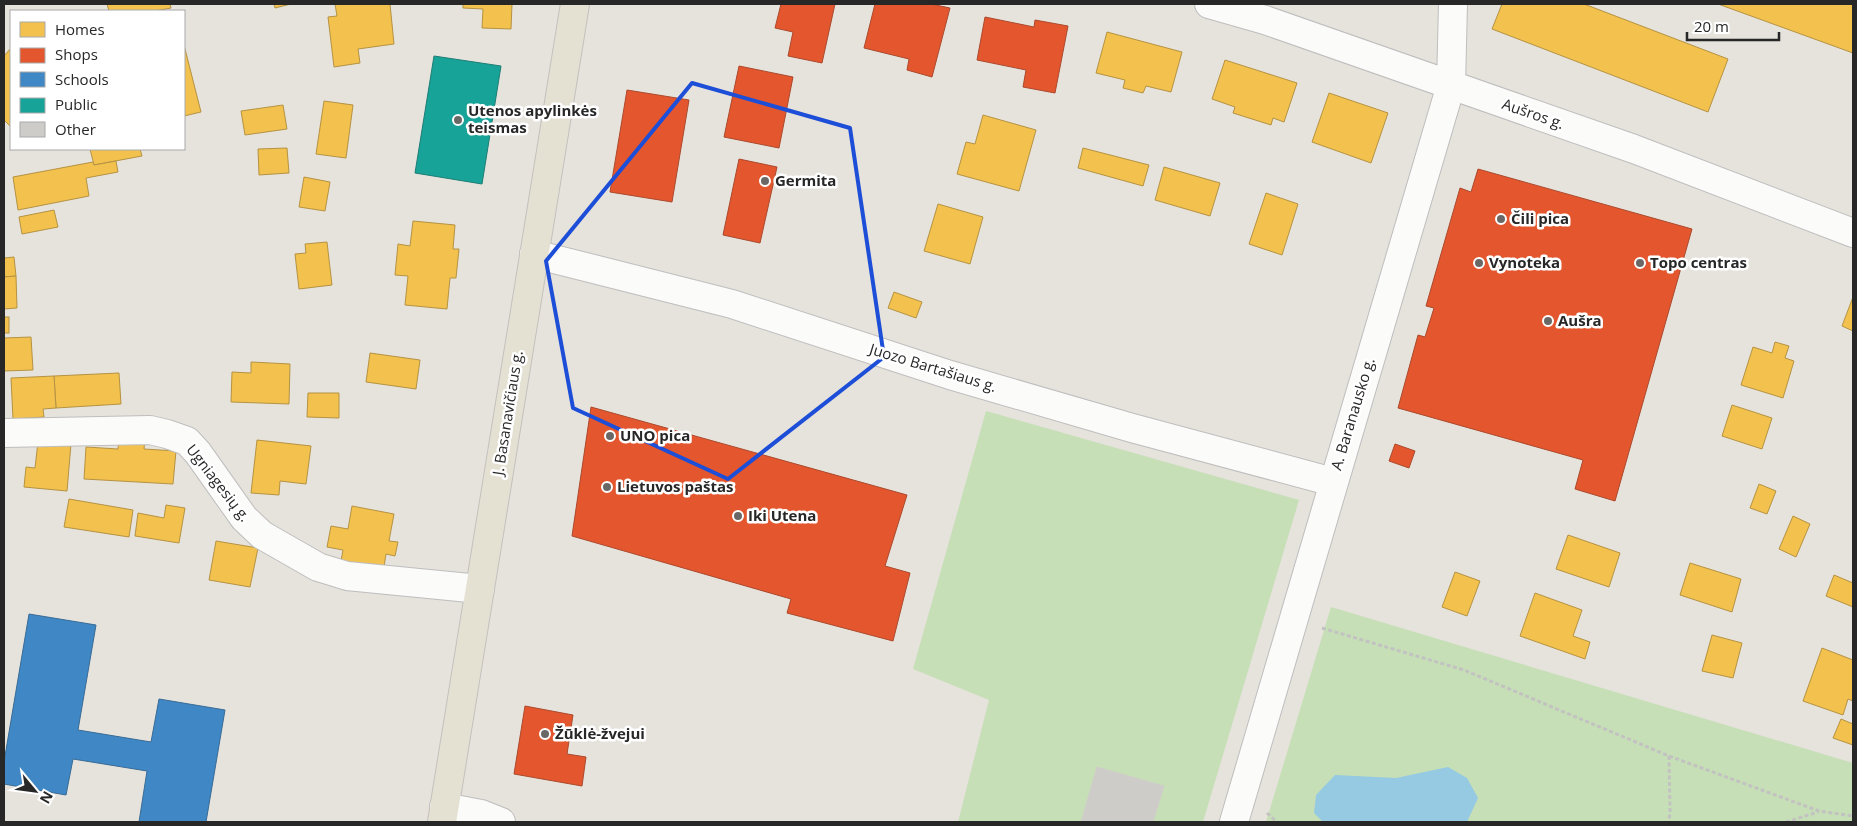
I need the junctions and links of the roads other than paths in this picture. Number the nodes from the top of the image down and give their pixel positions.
1 (575, 4) edge
2 (1209, 4) edge
3 (1453, 4) edge
4 (1451, 85) junction
5 (1853, 233) edge
6 (534, 254) junction
7 (4, 433) edge
8 (1333, 482) junction
9 (480, 588) junction
10 (443, 815) edge
11 (501, 822) edge
12 (1234, 822) edge

1 - 6 main road, J. Basanavičiaus g.
2 - 4 street, Aušros g.
3 - 4 street, A. Baranausko g.
4 - 5 street, Aušros g.
4 - 8 street, A. Baranausko g.
6 - 8 street, Juozo Bartašiaus g.
6 - 9 main road, J. Basanavičiaus g.
7 - 9 street, Ugniagesių g.
8 - 12 street, A. Baranausko g.
9 - 10 main road, J. Basanavičiaus g.
10 - 11 street

